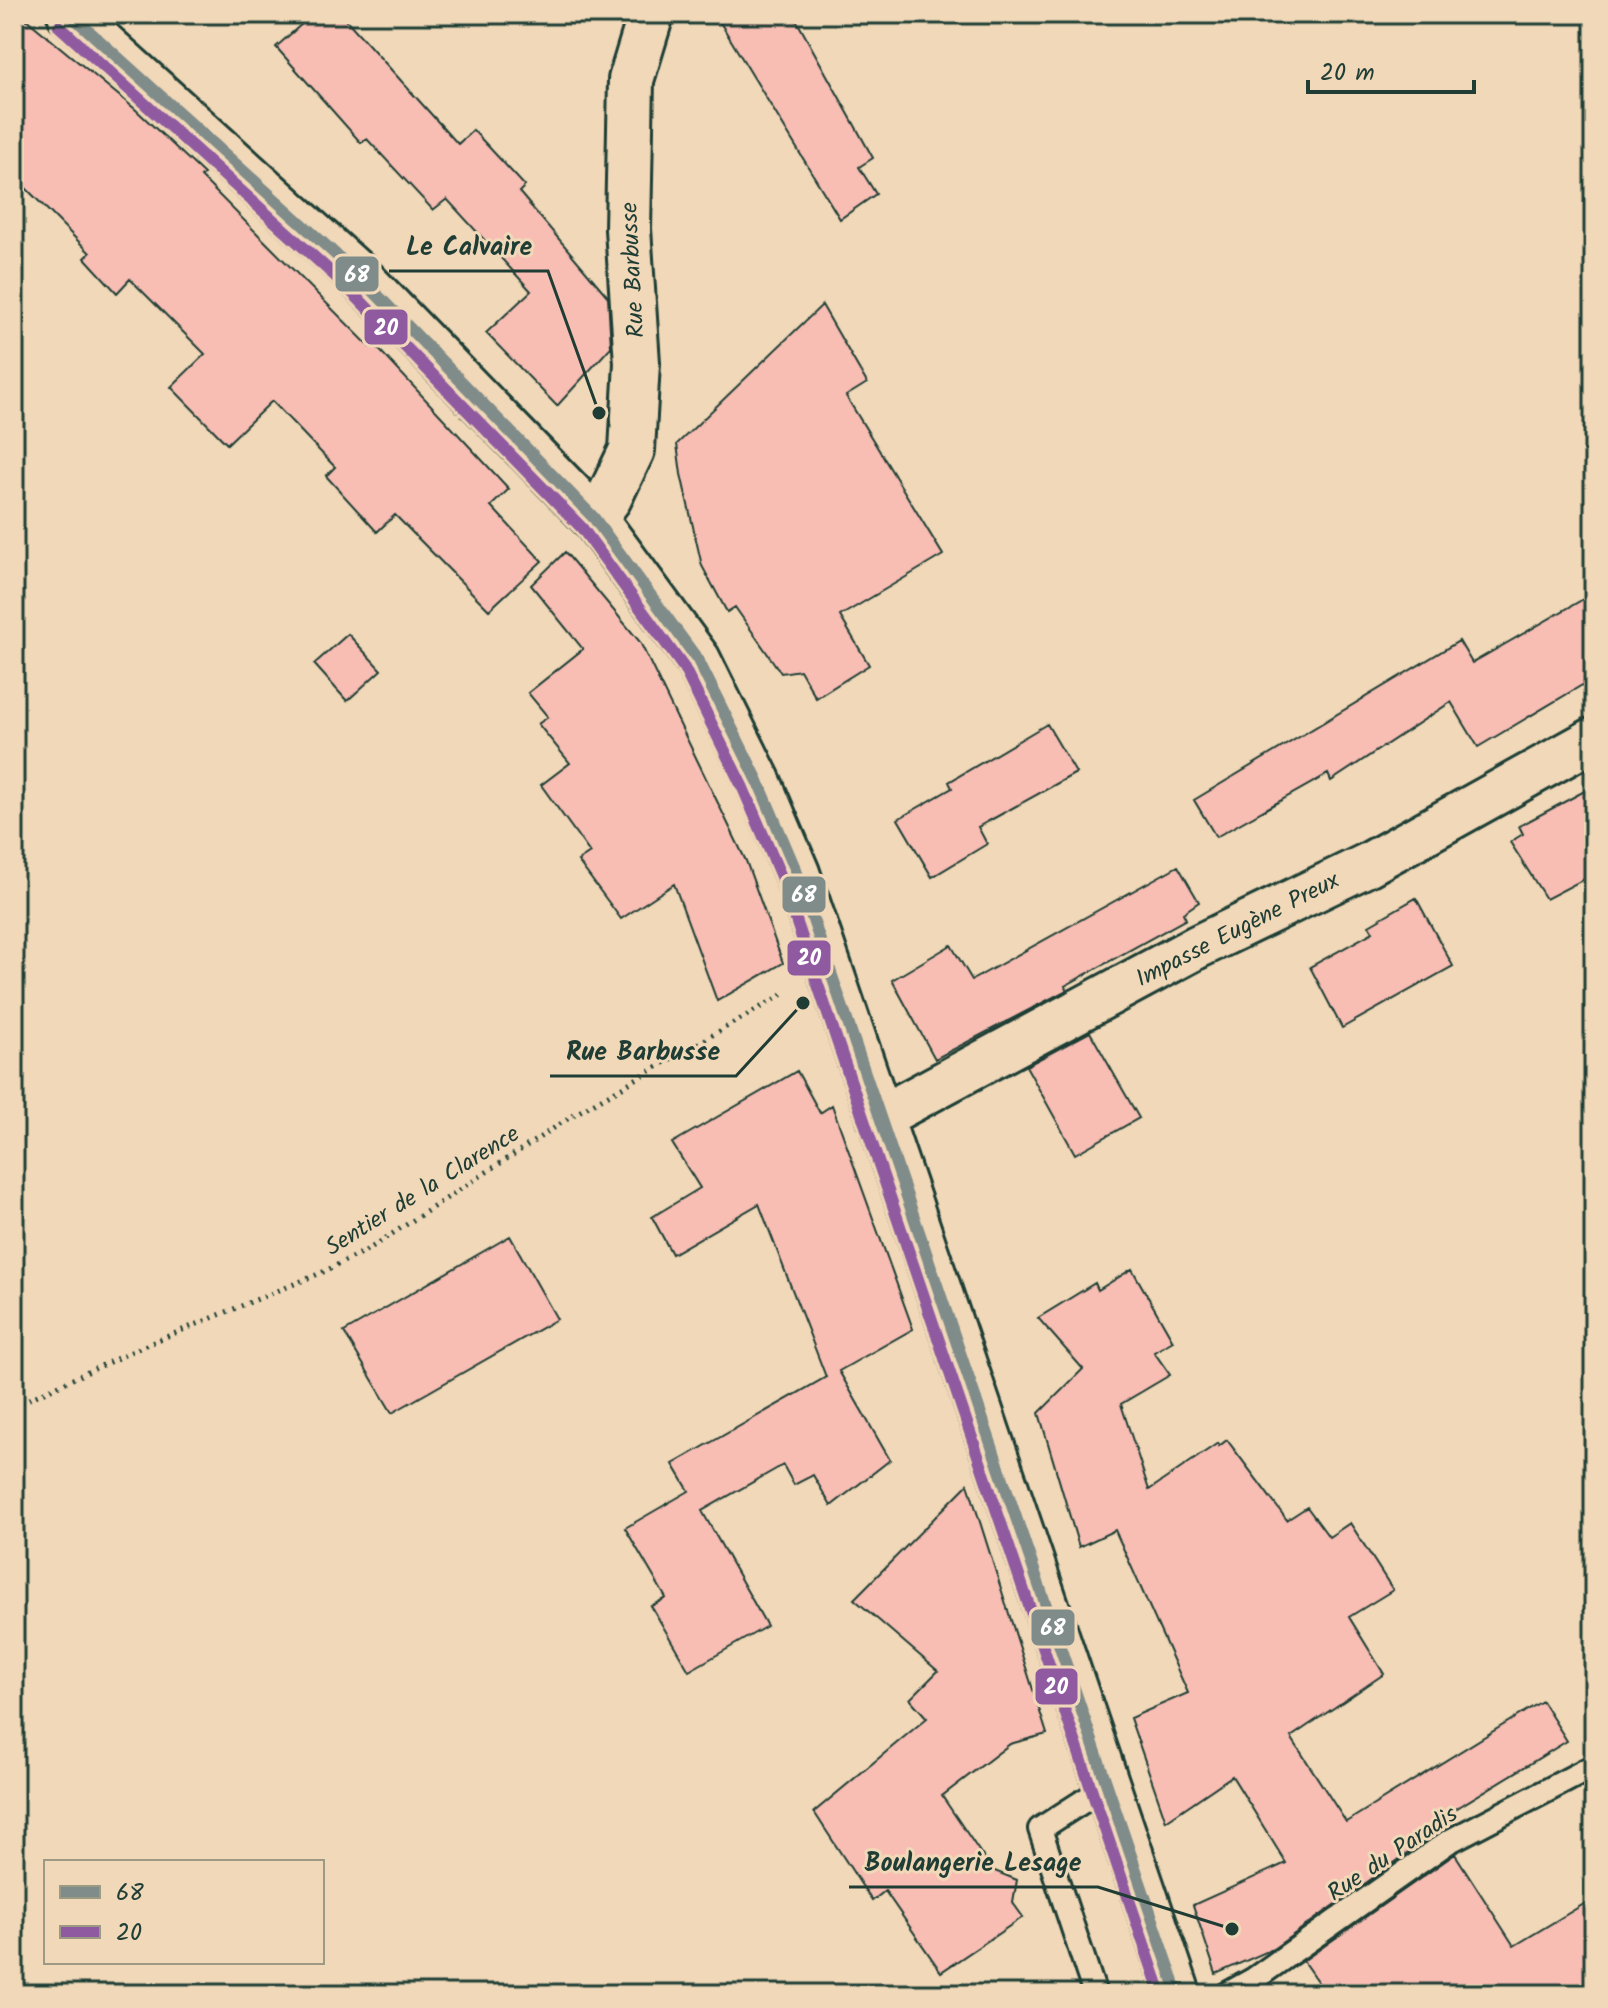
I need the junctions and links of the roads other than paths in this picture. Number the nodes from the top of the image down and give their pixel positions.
1 (70, 14) edge
2 (651, 14) edge
3 (594, 518) junction
4 (1594, 739) edge
5 (879, 1118) junction
6 (1594, 1766) edge
7 (1107, 1786) junction
8 (1095, 1994) edge
9 (1178, 1994) edge
10 (1227, 1994) edge

1 - 3 main road
2 - 3 main road, Rue Barbusse
3 - 5 main road
4 - 5 street, Impasse Eugène Preux
5 - 7 main road
6 - 10 lane, Rue du Paradis
7 - 8 lane
7 - 9 main road

